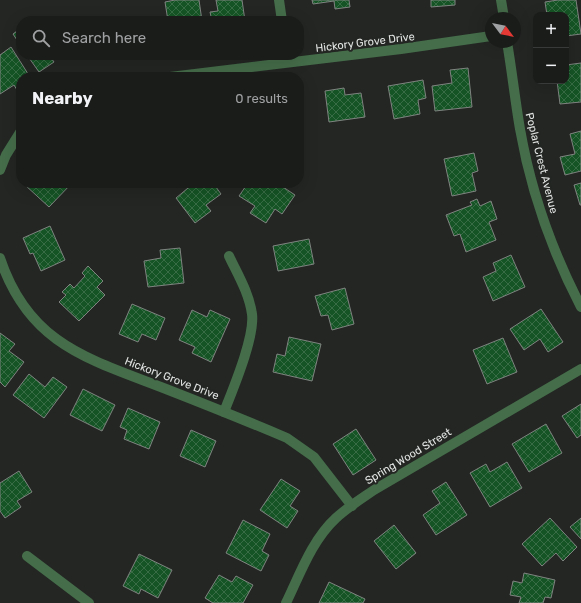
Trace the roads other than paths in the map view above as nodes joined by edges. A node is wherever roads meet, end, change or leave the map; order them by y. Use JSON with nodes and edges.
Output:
{"nodes":[{"id":1,"x":279,"y":0,"type":"edge"},
{"id":2,"x":501,"y":0,"type":"edge"},
{"id":3,"x":503,"y":12,"type":"edge"},
{"id":4,"x":281,"y":16,"type":"edge"},
{"id":5,"x":485,"y":37,"type":"edge"},
{"id":6,"x":508,"y":48,"type":"edge"},
{"id":7,"x":304,"y":57,"type":"edge"},
{"id":8,"x":279,"y":60,"type":"edge"},
{"id":9,"x":202,"y":72,"type":"edge"},
{"id":10,"x":16,"y":139,"type":"edge"},
{"id":11,"x":0,"y":170,"type":"edge"},
{"id":12,"x":229,"y":256,"type":"dead end"},
{"id":13,"x":0,"y":258,"type":"edge"},
{"id":14,"x":581,"y":307,"type":"edge"},
{"id":15,"x":581,"y":368,"type":"edge"},
{"id":16,"x":224,"y":412,"type":"junction"},
{"id":17,"x":352,"y":506,"type":"junction"},
{"id":18,"x":27,"y":556,"type":"dead end"},
{"id":19,"x":89,"y":603,"type":"edge"},
{"id":20,"x":286,"y":603,"type":"edge"}],
"edges":[{"from":1,"to":4,"type":"street"},
{"from":2,"to":3,"type":"street"},
{"from":5,"to":7,"type":"street","name":"Hickory Grove Drive"},
{"from":6,"to":14,"type":"street","name":"Poplar Crest Avenue"},
{"from":8,"to":9,"type":"street","name":"Hickory Grove Drive"},
{"from":10,"to":11,"type":"street"},
{"from":12,"to":16,"type":"street"},
{"from":13,"to":16,"type":"street","name":"Hickory Grove Drive"},
{"from":15,"to":17,"type":"street","name":"Spring Wood Street"},
{"from":16,"to":17,"type":"street","name":"Hickory Grove Drive"},
{"from":17,"to":20,"type":"street","name":"Spring Wood Street"},
{"from":18,"to":19,"type":"street"}]}
